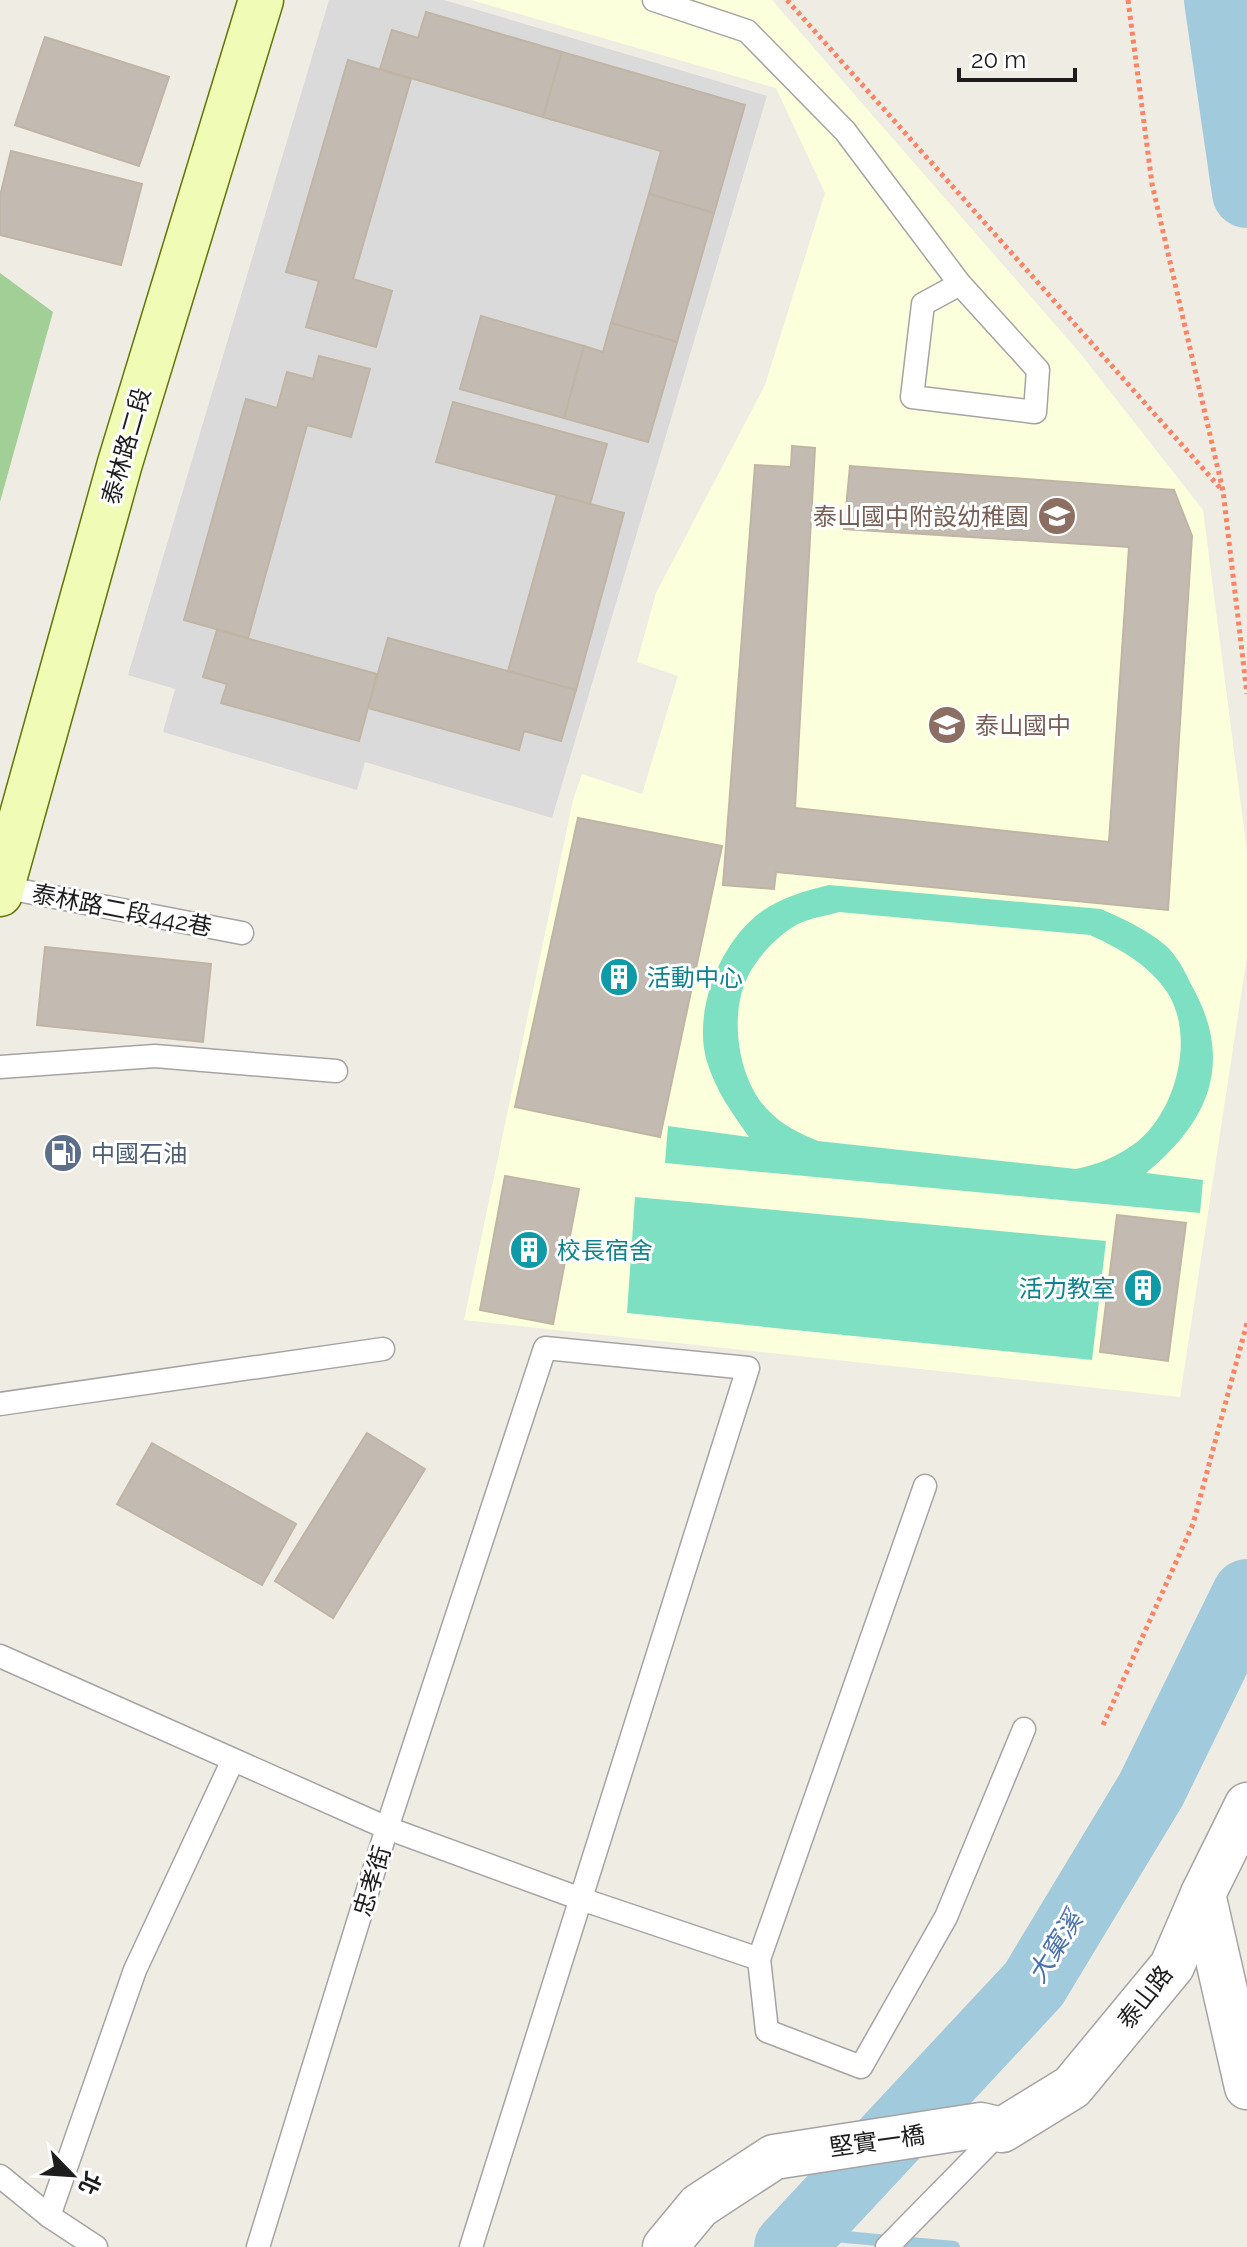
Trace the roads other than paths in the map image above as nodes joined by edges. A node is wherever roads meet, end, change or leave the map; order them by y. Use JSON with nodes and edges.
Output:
{"nodes":[{"id":1,"x":261,"y":0,"type":"edge"},
{"id":2,"x":654,"y":0,"type":"edge"},
{"id":3,"x":960,"y":284,"type":"junction"},
{"id":4,"x":1,"y":891,"type":"edge"},
{"id":5,"x":242,"y":933,"type":"dead end"},
{"id":6,"x":0,"y":1067,"type":"edge"},
{"id":7,"x":336,"y":1071,"type":"dead end"},
{"id":8,"x":383,"y":1349,"type":"dead end"},
{"id":9,"x":0,"y":1404,"type":"edge"},
{"id":10,"x":925,"y":1486,"type":"dead end"},
{"id":11,"x":0,"y":1656,"type":"edge"},
{"id":12,"x":1024,"y":1729,"type":"dead end"},
{"id":13,"x":233,"y":1760,"type":"junction"},
{"id":14,"x":1247,"y":1805,"type":"edge"},
{"id":15,"x":387,"y":1828,"type":"junction"},
{"id":16,"x":1203,"y":1894,"type":"junction"},
{"id":17,"x":581,"y":1899,"type":"junction"},
{"id":18,"x":759,"y":1959,"type":"junction"},
{"id":19,"x":1247,"y":2087,"type":"edge"},
{"id":20,"x":992,"y":2128,"type":"junction"},
{"id":21,"x":0,"y":2176,"type":"edge"},
{"id":22,"x":49,"y":2216,"type":"junction"},
{"id":23,"x":96,"y":2247,"type":"edge"},
{"id":24,"x":258,"y":2247,"type":"edge"},
{"id":25,"x":471,"y":2247,"type":"edge"},
{"id":26,"x":665,"y":2247,"type":"edge"},
{"id":27,"x":887,"y":2247,"type":"edge"}],
"edges":[{"from":1,"to":4,"type":"main road","name":"泰林路二段"},
{"from":2,"to":3,"type":"lane"},
{"from":3,"to":3,"type":"lane"},
{"from":4,"to":5,"type":"lane","name":"泰林路二段442巷"},
{"from":6,"to":7,"type":"lane"},
{"from":8,"to":9,"type":"lane"},
{"from":10,"to":18,"type":"lane"},
{"from":11,"to":13,"type":"lane","name":"忠孝街"},
{"from":12,"to":18,"type":"lane"},
{"from":13,"to":15,"type":"lane","name":"忠孝街"},
{"from":13,"to":22,"type":"lane"},
{"from":14,"to":16,"type":"street","name":"泰山路"},
{"from":15,"to":17,"type":"lane"},
{"from":15,"to":17,"type":"lane"},
{"from":15,"to":24,"type":"lane","name":"忠孝街"},
{"from":16,"to":19,"type":"street"},
{"from":16,"to":20,"type":"street","name":"泰山路"},
{"from":17,"to":18,"type":"lane"},
{"from":17,"to":25,"type":"lane"},
{"from":20,"to":26,"type":"street","name":"堅實一橋"},
{"from":20,"to":27,"type":"lane"},
{"from":21,"to":22,"type":"lane"},
{"from":22,"to":23,"type":"lane"}]}
